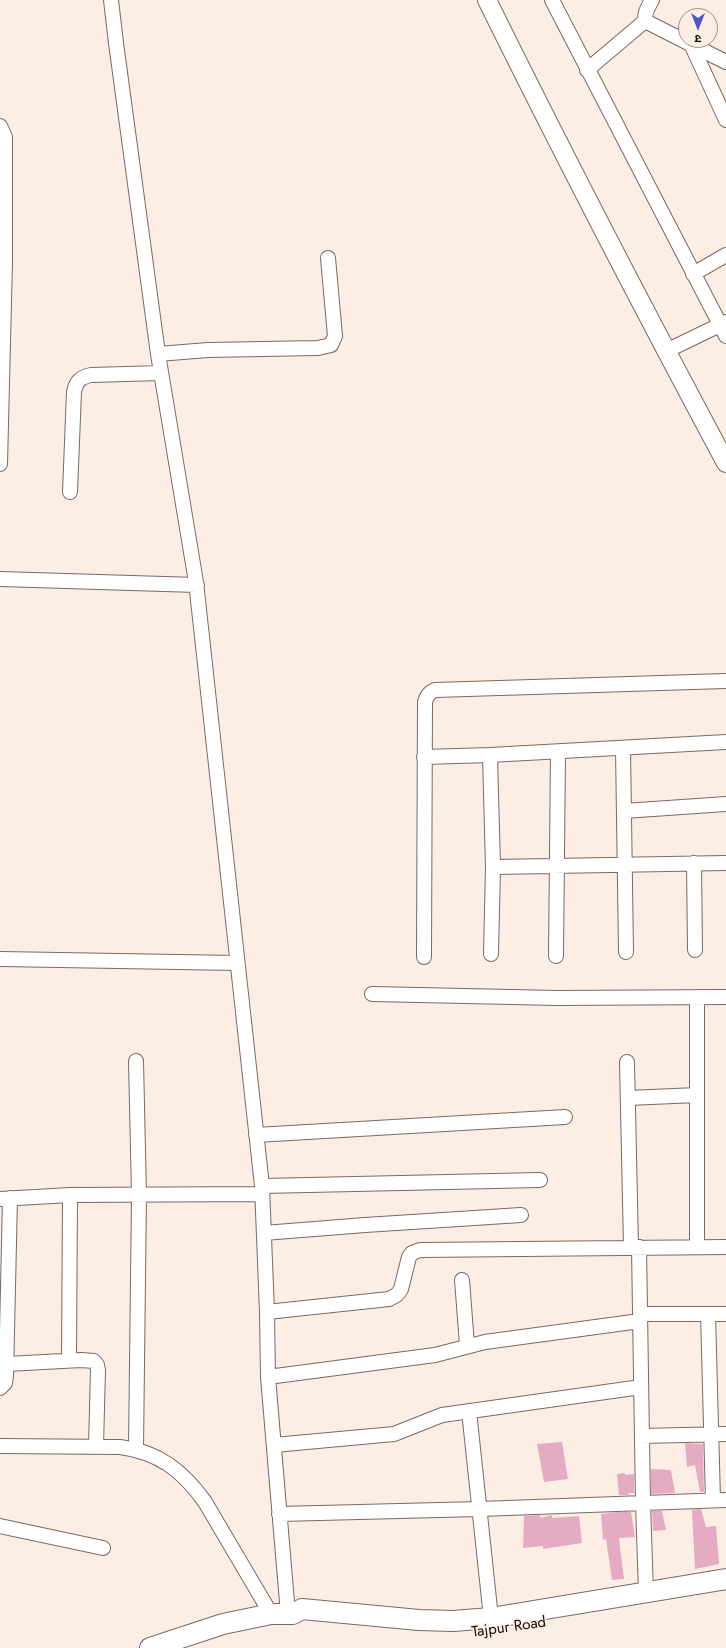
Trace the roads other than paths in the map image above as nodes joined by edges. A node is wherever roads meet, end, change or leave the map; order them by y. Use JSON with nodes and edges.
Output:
{"nodes":[{"id":1,"x":111,"y":0,"type":"edge"},
{"id":2,"x":487,"y":0,"type":"edge"},
{"id":3,"x":552,"y":0,"type":"edge"},
{"id":4,"x":652,"y":0,"type":"edge"},
{"id":5,"x":645,"y":21,"type":"junction"},
{"id":6,"x":678,"y":38,"type":"edge"},
{"id":7,"x":693,"y":48,"type":"edge"},
{"id":8,"x":699,"y":48,"type":"edge"},
{"id":9,"x":726,"y":62,"type":"edge"},
{"id":10,"x":587,"y":70,"type":"junction"},
{"id":11,"x":726,"y":120,"type":"edge"},
{"id":12,"x":0,"y":126,"type":"edge"},
{"id":13,"x":726,"y":255,"type":"edge"},
{"id":14,"x":328,"y":258,"type":"dead end"},
{"id":15,"x":693,"y":274,"type":"junction"},
{"id":16,"x":724,"y":328,"type":"edge"},
{"id":17,"x":666,"y":350,"type":"junction"},
{"id":18,"x":158,"y":354,"type":"junction"},
{"id":19,"x":161,"y":373,"type":"junction"},
{"id":20,"x":0,"y":464,"type":"edge"},
{"id":21,"x":726,"y":464,"type":"edge"},
{"id":22,"x":70,"y":492,"type":"dead end"},
{"id":23,"x":0,"y":580,"type":"edge"},
{"id":24,"x":197,"y":585,"type":"junction"},
{"id":25,"x":726,"y":681,"type":"edge"},
{"id":26,"x":726,"y":742,"type":"edge"},
{"id":27,"x":623,"y":748,"type":"junction"},
{"id":28,"x":558,"y":752,"type":"junction"},
{"id":29,"x":490,"y":755,"type":"junction"},
{"id":30,"x":424,"y":757,"type":"junction"},
{"id":31,"x":726,"y":804,"type":"edge"},
{"id":32,"x":624,"y":812,"type":"junction"},
{"id":33,"x":694,"y":863,"type":"junction"},
{"id":34,"x":726,"y":863,"type":"edge"},
{"id":35,"x":624,"y":864,"type":"junction"},
{"id":36,"x":556,"y":865,"type":"junction"},
{"id":37,"x":492,"y":867,"type":"junction"},
{"id":38,"x":695,"y":950,"type":"dead end"},
{"id":39,"x":626,"y":952,"type":"dead end"},
{"id":40,"x":491,"y":954,"type":"dead end"},
{"id":41,"x":556,"y":956,"type":"dead end"},
{"id":42,"x":424,"y":957,"type":"dead end"},
{"id":43,"x":0,"y":959,"type":"edge"},
{"id":44,"x":237,"y":963,"type":"junction"},
{"id":45,"x":372,"y":994,"type":"dead end"},
{"id":46,"x":726,"y":997,"type":"edge"},
{"id":47,"x":697,"y":998,"type":"junction"},
{"id":48,"x":136,"y":1061,"type":"dead end"},
{"id":49,"x":627,"y":1062,"type":"dead end"},
{"id":50,"x":697,"y":1095,"type":"junction"},
{"id":51,"x":628,"y":1098,"type":"junction"},
{"id":52,"x":565,"y":1117,"type":"dead end"},
{"id":53,"x":256,"y":1135,"type":"junction"},
{"id":54,"x":540,"y":1180,"type":"dead end"},
{"id":55,"x":262,"y":1190,"type":"junction"},
{"id":56,"x":70,"y":1196,"type":"junction"},
{"id":57,"x":140,"y":1196,"type":"junction"},
{"id":58,"x":5,"y":1199,"type":"edge"},
{"id":59,"x":521,"y":1215,"type":"dead end"},
{"id":60,"x":264,"y":1233,"type":"junction"},
{"id":61,"x":635,"y":1247,"type":"junction"},
{"id":62,"x":697,"y":1247,"type":"junction"},
{"id":63,"x":726,"y":1247,"type":"edge"},
{"id":64,"x":462,"y":1280,"type":"dead end"},
{"id":65,"x":267,"y":1312,"type":"junction"},
{"id":66,"x":708,"y":1314,"type":"junction"},
{"id":67,"x":726,"y":1314,"type":"edge"},
{"id":68,"x":640,"y":1318,"type":"junction"},
{"id":69,"x":467,"y":1345,"type":"junction"},
{"id":70,"x":69,"y":1360,"type":"junction"},
{"id":71,"x":7,"y":1364,"type":"junction"},
{"id":72,"x":268,"y":1377,"type":"junction"},
{"id":73,"x":641,"y":1387,"type":"junction"},
{"id":74,"x":0,"y":1388,"type":"edge"},
{"id":75,"x":469,"y":1411,"type":"junction"},
{"id":76,"x":711,"y":1434,"type":"junction"},
{"id":77,"x":726,"y":1434,"type":"edge"},
{"id":78,"x":642,"y":1436,"type":"junction"},
{"id":79,"x":274,"y":1445,"type":"junction"},
{"id":80,"x":0,"y":1446,"type":"edge"},
{"id":81,"x":96,"y":1446,"type":"junction"},
{"id":82,"x":136,"y":1449,"type":"junction"},
{"id":83,"x":720,"y":1500,"type":"edge"},
{"id":84,"x":643,"y":1502,"type":"junction"},
{"id":85,"x":480,"y":1509,"type":"junction"},
{"id":86,"x":279,"y":1514,"type":"junction"},
{"id":87,"x":0,"y":1526,"type":"edge"},
{"id":88,"x":103,"y":1548,"type":"dead end"},
{"id":89,"x":726,"y":1579,"type":"edge"},
{"id":90,"x":646,"y":1593,"type":"junction"},
{"id":91,"x":726,"y":1593,"type":"edge"},
{"id":92,"x":284,"y":1614,"type":"junction"},
{"id":93,"x":491,"y":1618,"type":"junction"},
{"id":94,"x":150,"y":1648,"type":"edge"}],
"edges":[{"from":1,"to":18,"type":"street"},
{"from":2,"to":17,"type":"street"},
{"from":3,"to":10,"type":"street"},
{"from":4,"to":5,"type":"street"},
{"from":5,"to":6,"type":"street"},
{"from":5,"to":10,"type":"street"},
{"from":7,"to":11,"type":"street"},
{"from":8,"to":9,"type":"street"},
{"from":10,"to":15,"type":"street"},
{"from":12,"to":20,"type":"street"},
{"from":13,"to":15,"type":"street"},
{"from":14,"to":18,"type":"street"},
{"from":15,"to":16,"type":"street"},
{"from":16,"to":17,"type":"street"},
{"from":17,"to":21,"type":"street"},
{"from":18,"to":19,"type":"street"},
{"from":19,"to":22,"type":"street"},
{"from":19,"to":24,"type":"street"},
{"from":23,"to":24,"type":"street"},
{"from":24,"to":44,"type":"street"},
{"from":25,"to":30,"type":"street"},
{"from":26,"to":27,"type":"street"},
{"from":27,"to":28,"type":"street"},
{"from":27,"to":32,"type":"street"},
{"from":28,"to":29,"type":"street"},
{"from":28,"to":36,"type":"street"},
{"from":29,"to":30,"type":"street"},
{"from":29,"to":37,"type":"street"},
{"from":30,"to":42,"type":"street"},
{"from":31,"to":32,"type":"street"},
{"from":32,"to":35,"type":"street"},
{"from":33,"to":34,"type":"street"},
{"from":33,"to":35,"type":"street"},
{"from":33,"to":38,"type":"street"},
{"from":35,"to":36,"type":"street"},
{"from":35,"to":39,"type":"street"},
{"from":36,"to":37,"type":"street"},
{"from":36,"to":41,"type":"street"},
{"from":37,"to":40,"type":"street"},
{"from":43,"to":44,"type":"street"},
{"from":44,"to":53,"type":"street"},
{"from":45,"to":47,"type":"street"},
{"from":46,"to":47,"type":"street"},
{"from":47,"to":50,"type":"street"},
{"from":48,"to":57,"type":"street"},
{"from":49,"to":51,"type":"street"},
{"from":50,"to":51,"type":"street"},
{"from":50,"to":62,"type":"street"},
{"from":51,"to":61,"type":"street"},
{"from":52,"to":53,"type":"street"},
{"from":53,"to":55,"type":"street"},
{"from":54,"to":55,"type":"street"},
{"from":55,"to":57,"type":"street"},
{"from":55,"to":60,"type":"street"},
{"from":56,"to":57,"type":"street"},
{"from":56,"to":58,"type":"street"},
{"from":56,"to":70,"type":"street"},
{"from":57,"to":82,"type":"street"},
{"from":58,"to":71,"type":"street"},
{"from":59,"to":60,"type":"street"},
{"from":60,"to":65,"type":"street"},
{"from":61,"to":62,"type":"street"},
{"from":61,"to":65,"type":"street"},
{"from":61,"to":68,"type":"street"},
{"from":62,"to":63,"type":"street"},
{"from":64,"to":69,"type":"street"},
{"from":65,"to":72,"type":"street"},
{"from":66,"to":67,"type":"street"},
{"from":66,"to":68,"type":"street"},
{"from":66,"to":76,"type":"street"},
{"from":68,"to":69,"type":"street"},
{"from":68,"to":73,"type":"street"},
{"from":69,"to":72,"type":"street"},
{"from":70,"to":71,"type":"street"},
{"from":70,"to":81,"type":"street"},
{"from":71,"to":74,"type":"street"},
{"from":72,"to":79,"type":"street"},
{"from":73,"to":75,"type":"street"},
{"from":73,"to":78,"type":"street"},
{"from":75,"to":79,"type":"street"},
{"from":75,"to":85,"type":"street"},
{"from":76,"to":77,"type":"street"},
{"from":76,"to":78,"type":"street"},
{"from":76,"to":83,"type":"street"},
{"from":78,"to":84,"type":"street"},
{"from":79,"to":86,"type":"street"},
{"from":80,"to":81,"type":"street"},
{"from":81,"to":82,"type":"street"},
{"from":82,"to":92,"type":"street"},
{"from":83,"to":84,"type":"street"},
{"from":84,"to":85,"type":"street"},
{"from":84,"to":90,"type":"street"},
{"from":85,"to":86,"type":"street"},
{"from":85,"to":93,"type":"street"},
{"from":86,"to":92,"type":"street"},
{"from":87,"to":88,"type":"street"},
{"from":89,"to":90,"type":"main road","name":"Tajpur Road"},
{"from":90,"to":93,"type":"main road","name":"Tajpur Road"},
{"from":91,"to":92,"type":"main road","name":"Tajpur Road"},
{"from":92,"to":93,"type":"main road","name":"Tajpur Road"},
{"from":92,"to":94,"type":"main road","name":"Tajpur Road"}]}
